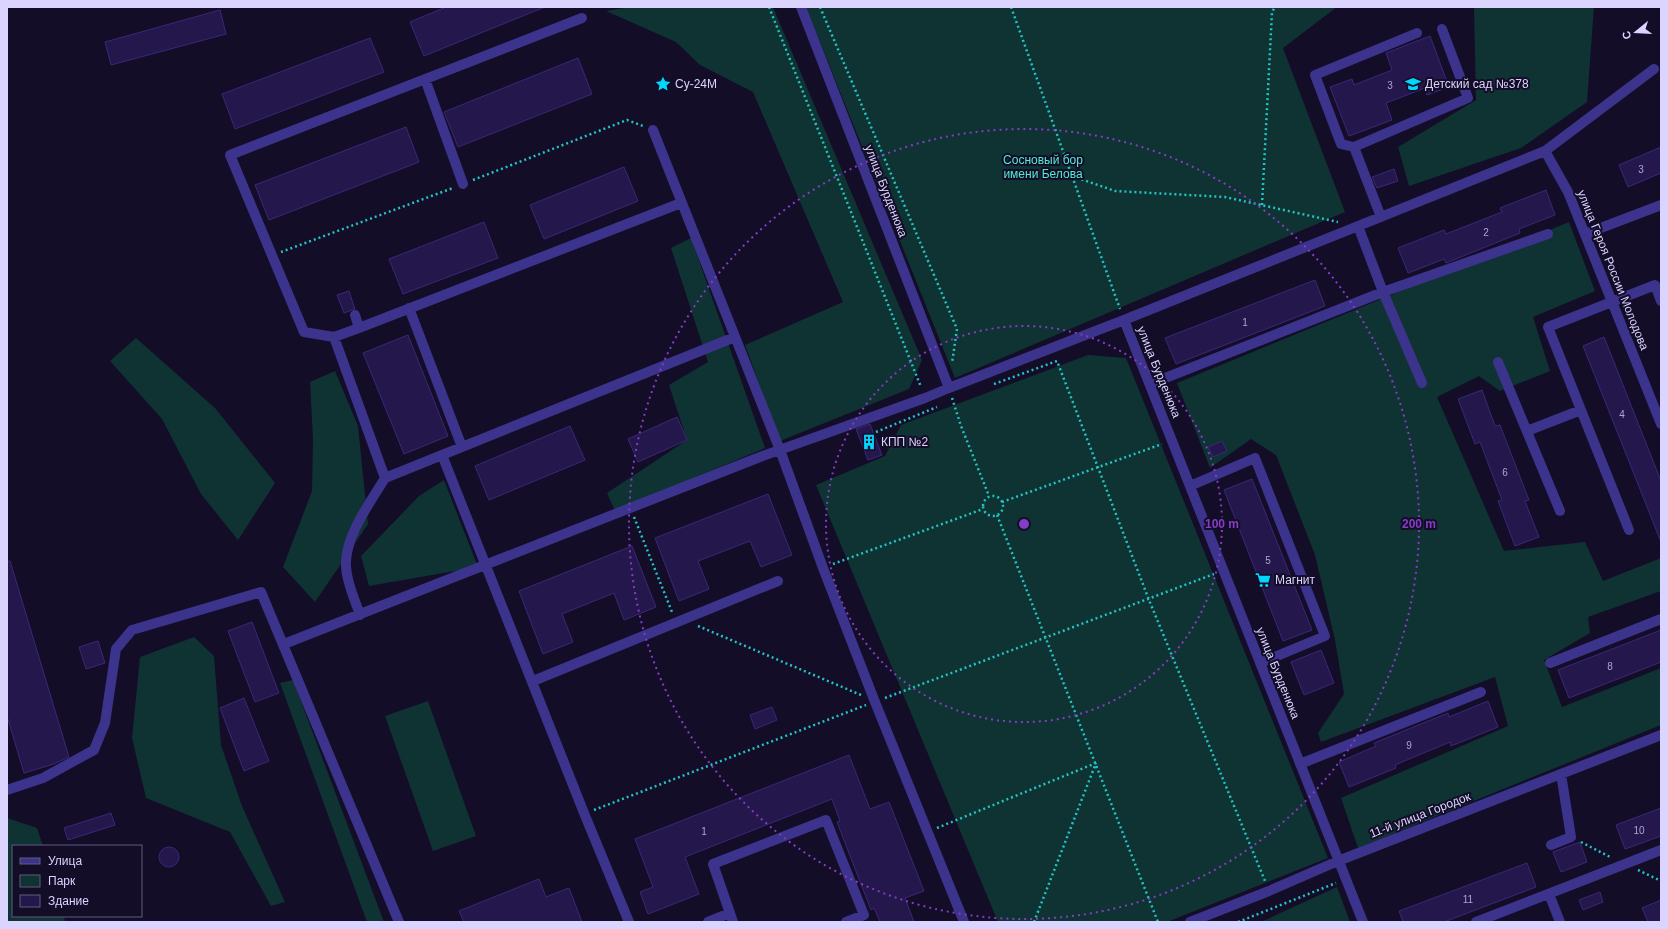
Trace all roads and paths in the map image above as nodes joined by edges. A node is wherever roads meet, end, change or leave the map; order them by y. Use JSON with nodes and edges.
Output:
{"nodes":[{"id":1,"x":769,"y":7,"type":"edge"},
{"id":2,"x":800,"y":7,"type":"edge"},
{"id":3,"x":820,"y":7,"type":"edge"},
{"id":4,"x":1011,"y":7,"type":"edge"},
{"id":5,"x":1275,"y":7,"type":"edge"},
{"id":6,"x":582,"y":18,"type":"dead end"},
{"id":7,"x":1442,"y":29,"type":"dead end"},
{"id":8,"x":1417,"y":33,"type":"dead end"},
{"id":9,"x":1654,"y":69,"type":"dead end"},
{"id":10,"x":425,"y":80,"type":"junction"},
{"id":11,"x":653,"y":130,"type":"dead end"},
{"id":12,"x":1354,"y":147,"type":"junction"},
{"id":13,"x":1545,"y":150,"type":"junction"},
{"id":14,"x":1072,"y":176,"type":"junction"},
{"id":15,"x":463,"y":184,"type":"dead end"},
{"id":16,"x":682,"y":203,"type":"junction"},
{"id":17,"x":1262,"y":205,"type":"junction"},
{"id":18,"x":1661,"y":205,"type":"edge"},
{"id":19,"x":1381,"y":217,"type":"junction"},
{"id":20,"x":1358,"y":226,"type":"junction"},
{"id":21,"x":1548,"y":234,"type":"dead end"},
{"id":22,"x":1585,"y":234,"type":"junction"},
{"id":23,"x":1661,"y":277,"type":"edge"},
{"id":24,"x":1654,"y":285,"type":"junction"},
{"id":25,"x":1383,"y":292,"type":"junction"},
{"id":26,"x":1661,"y":301,"type":"edge"},
{"id":27,"x":1612,"y":302,"type":"junction"},
{"id":28,"x":409,"y":308,"type":"junction"},
{"id":29,"x":355,"y":316,"type":"dead end"},
{"id":30,"x":1124,"y":320,"type":"junction"},
{"id":31,"x":359,"y":328,"type":"junction"},
{"id":32,"x":334,"y":337,"type":"junction"},
{"id":33,"x":735,"y":337,"type":"junction"},
{"id":34,"x":1498,"y":362,"type":"dead end"},
{"id":35,"x":952,"y":366,"type":"dead end"},
{"id":36,"x":1422,"y":383,"type":"dead end"},
{"id":37,"x":1150,"y":384,"type":"junction"},
{"id":38,"x":990,"y":386,"type":"dead end"},
{"id":39,"x":949,"y":388,"type":"junction"},
{"id":40,"x":960,"y":397,"type":"dead end"},
{"id":41,"x":925,"y":398,"type":"junction"},
{"id":42,"x":953,"y":400,"type":"junction"},
{"id":43,"x":947,"y":402,"type":"dead end"},
{"id":44,"x":941,"y":405,"type":"dead end"},
{"id":45,"x":930,"y":410,"type":"junction"},
{"id":46,"x":1581,"y":410,"type":"junction"},
{"id":47,"x":1661,"y":424,"type":"edge"},
{"id":48,"x":1527,"y":431,"type":"junction"},
{"id":49,"x":876,"y":432,"type":"dead end"},
{"id":50,"x":1172,"y":440,"type":"junction"},
{"id":51,"x":462,"y":447,"type":"junction"},
{"id":52,"x":780,"y":450,"type":"junction"},
{"id":53,"x":442,"y":455,"type":"junction"},
{"id":54,"x":1098,"y":467,"type":"junction"},
{"id":55,"x":385,"y":478,"type":"junction"},
{"id":56,"x":1190,"y":486,"type":"junction"},
{"id":57,"x":989,"y":496,"type":"junction"},
{"id":58,"x":1002,"y":502,"type":"junction"},
{"id":59,"x":630,"y":508,"type":"junction"},
{"id":60,"x":983,"y":509,"type":"junction"},
{"id":61,"x":1560,"y":511,"type":"dead end"},
{"id":62,"x":997,"y":515,"type":"junction"},
{"id":63,"x":1629,"y":530,"type":"dead end"},
{"id":64,"x":486,"y":565,"type":"junction"},
{"id":65,"x":823,"y":568,"type":"junction"},
{"id":66,"x":1224,"y":570,"type":"junction"},
{"id":67,"x":778,"y":581,"type":"dead end"},
{"id":68,"x":1148,"y":600,"type":"junction"},
{"id":69,"x":360,"y":615,"type":"junction"},
{"id":70,"x":1661,"y":619,"type":"edge"},
{"id":71,"x":680,"y":621,"type":"junction"},
{"id":72,"x":1046,"y":638,"type":"junction"},
{"id":73,"x":284,"y":644,"type":"junction"},
{"id":74,"x":1260,"y":663,"type":"junction"},
{"id":75,"x":1550,"y":663,"type":"dead end"},
{"id":76,"x":533,"y":681,"type":"junction"},
{"id":77,"x":1481,"y":692,"type":"dead end"},
{"id":78,"x":875,"y":702,"type":"junction"},
{"id":79,"x":1661,"y":735,"type":"edge"},
{"id":80,"x":1096,"y":763,"type":"junction"},
{"id":81,"x":1300,"y":764,"type":"junction"},
{"id":82,"x":1561,"y":774,"type":"junction"},
{"id":83,"x":7,"y":790,"type":"edge"},
{"id":84,"x":584,"y":813,"type":"junction"},
{"id":85,"x":927,"y":832,"type":"junction"},
{"id":86,"x":1551,"y":845,"type":"dead end"},
{"id":87,"x":1661,"y":850,"type":"edge"},
{"id":88,"x":1338,"y":861,"type":"junction"},
{"id":89,"x":1346,"y":879,"type":"junction"},
{"id":90,"x":1269,"y":891,"type":"junction"},
{"id":91,"x":1549,"y":894,"type":"junction"},
{"id":92,"x":732,"y":918,"type":"edge"},
{"id":93,"x":399,"y":922,"type":"edge"},
{"id":94,"x":629,"y":922,"type":"edge"},
{"id":95,"x":708,"y":922,"type":"edge"},
{"id":96,"x":846,"y":922,"type":"edge"},
{"id":97,"x":964,"y":922,"type":"edge"},
{"id":98,"x":1034,"y":922,"type":"edge"},
{"id":99,"x":1158,"y":922,"type":"edge"},
{"id":100,"x":1190,"y":922,"type":"edge"},
{"id":101,"x":1238,"y":922,"type":"edge"},
{"id":102,"x":1363,"y":922,"type":"edge"},
{"id":103,"x":1476,"y":922,"type":"edge"},
{"id":104,"x":1560,"y":922,"type":"edge"}],
"edges":[{"from":1,"to":41,"type":"path"},
{"from":2,"to":39,"type":"street","name":"улица Бурденюка"},
{"from":3,"to":35,"type":"path"},
{"from":4,"to":14,"type":"path"},
{"from":5,"to":17,"type":"path"},
{"from":6,"to":10,"type":"street"},
{"from":7,"to":12,"type":"street"},
{"from":8,"to":12,"type":"street"},
{"from":9,"to":13,"type":"street"},
{"from":10,"to":15,"type":"street"},
{"from":10,"to":32,"type":"street"},
{"from":11,"to":16,"type":"street"},
{"from":12,"to":19,"type":"street"},
{"from":13,"to":19,"type":"street"},
{"from":13,"to":22,"type":"street","name":"улица Героя России Молодова"},
{"from":14,"to":17,"type":"path"},
{"from":14,"to":30,"type":"path"},
{"from":16,"to":28,"type":"street"},
{"from":16,"to":33,"type":"street"},
{"from":17,"to":20,"type":"path"},
{"from":18,"to":22,"type":"street"},
{"from":19,"to":20,"type":"street"},
{"from":20,"to":25,"type":"street"},
{"from":20,"to":30,"type":"street"},
{"from":21,"to":25,"type":"street"},
{"from":22,"to":27,"type":"street","name":"улица Героя России Молодова"},
{"from":23,"to":24,"type":"street"},
{"from":24,"to":26,"type":"street"},
{"from":24,"to":27,"type":"street"},
{"from":25,"to":36,"type":"street"},
{"from":25,"to":37,"type":"street"},
{"from":27,"to":46,"type":"street"},
{"from":27,"to":47,"type":"street","name":"улица Героя России Молодова"},
{"from":28,"to":31,"type":"street"},
{"from":28,"to":51,"type":"street"},
{"from":29,"to":31,"type":"street"},
{"from":30,"to":37,"type":"street","name":"улица Бурденюка"},
{"from":30,"to":39,"type":"street","name":"улица Бурденюка"},
{"from":31,"to":32,"type":"street"},
{"from":32,"to":55,"type":"street"},
{"from":33,"to":51,"type":"street"},
{"from":33,"to":52,"type":"street"},
{"from":34,"to":48,"type":"street"},
{"from":37,"to":50,"type":"street","name":"улица Бурденюка"},
{"from":38,"to":54,"type":"path"},
{"from":39,"to":41,"type":"street"},
{"from":39,"to":42,"type":"path"},
{"from":40,"to":42,"type":"path"},
{"from":41,"to":45,"type":"path"},
{"from":41,"to":52,"type":"street"},
{"from":42,"to":43,"type":"path"},
{"from":42,"to":57,"type":"path"},
{"from":44,"to":45,"type":"path"},
{"from":45,"to":49,"type":"path"},
{"from":46,"to":48,"type":"street"},
{"from":46,"to":63,"type":"street"},
{"from":48,"to":61,"type":"street"},
{"from":50,"to":54,"type":"path"},
{"from":50,"to":56,"type":"street","name":"улица Бурденюка"},
{"from":51,"to":53,"type":"street"},
{"from":52,"to":59,"type":"street"},
{"from":52,"to":65,"type":"street"},
{"from":53,"to":55,"type":"street"},
{"from":53,"to":64,"type":"street"},
{"from":54,"to":58,"type":"path"},
{"from":54,"to":68,"type":"path"},
{"from":55,"to":69,"type":"street"},
{"from":56,"to":66,"type":"street","name":"улица Бурденюка"},
{"from":56,"to":74,"type":"street"},
{"from":57,"to":58,"type":"path"},
{"from":57,"to":60,"type":"path"},
{"from":58,"to":62,"type":"path"},
{"from":59,"to":64,"type":"street"},
{"from":59,"to":71,"type":"path"},
{"from":60,"to":62,"type":"path"},
{"from":60,"to":65,"type":"path"},
{"from":62,"to":72,"type":"path"},
{"from":64,"to":69,"type":"street"},
{"from":64,"to":76,"type":"street"},
{"from":65,"to":78,"type":"street"},
{"from":66,"to":68,"type":"path"},
{"from":66,"to":74,"type":"street","name":"улица Бурденюка"},
{"from":67,"to":71,"type":"street"},
{"from":68,"to":72,"type":"path"},
{"from":68,"to":90,"type":"path"},
{"from":69,"to":73,"type":"street"},
{"from":70,"to":75,"type":"street"},
{"from":71,"to":76,"type":"street"},
{"from":71,"to":78,"type":"path"},
{"from":72,"to":78,"type":"path"},
{"from":72,"to":80,"type":"path"},
{"from":73,"to":83,"type":"street"},
{"from":73,"to":93,"type":"street"},
{"from":74,"to":81,"type":"street","name":"улица Бурденюка"},
{"from":76,"to":84,"type":"street"},
{"from":77,"to":81,"type":"street"},
{"from":78,"to":84,"type":"path"},
{"from":78,"to":85,"type":"street"},
{"from":79,"to":82,"type":"street","name":"11-й улица Городок"},
{"from":80,"to":85,"type":"path"},
{"from":80,"to":98,"type":"path"},
{"from":80,"to":99,"type":"path"},
{"from":81,"to":88,"type":"street","name":"улица Бурденюка"},
{"from":82,"to":86,"type":"street"},
{"from":82,"to":88,"type":"street","name":"11-й улица Городок"},
{"from":84,"to":94,"type":"street"},
{"from":85,"to":97,"type":"street"},
{"from":87,"to":91,"type":"street"},
{"from":88,"to":89,"type":"street","name":"улица Бурденюка"},
{"from":88,"to":90,"type":"street","name":"11-й улица Городок"},
{"from":89,"to":101,"type":"path"},
{"from":89,"to":102,"type":"street","name":"улица Бурденюка"},
{"from":90,"to":100,"type":"street","name":"11-й улица Городок"},
{"from":91,"to":103,"type":"street"},
{"from":91,"to":104,"type":"street"},
{"from":92,"to":95,"type":"street"},
{"from":92,"to":96,"type":"street"}]}
